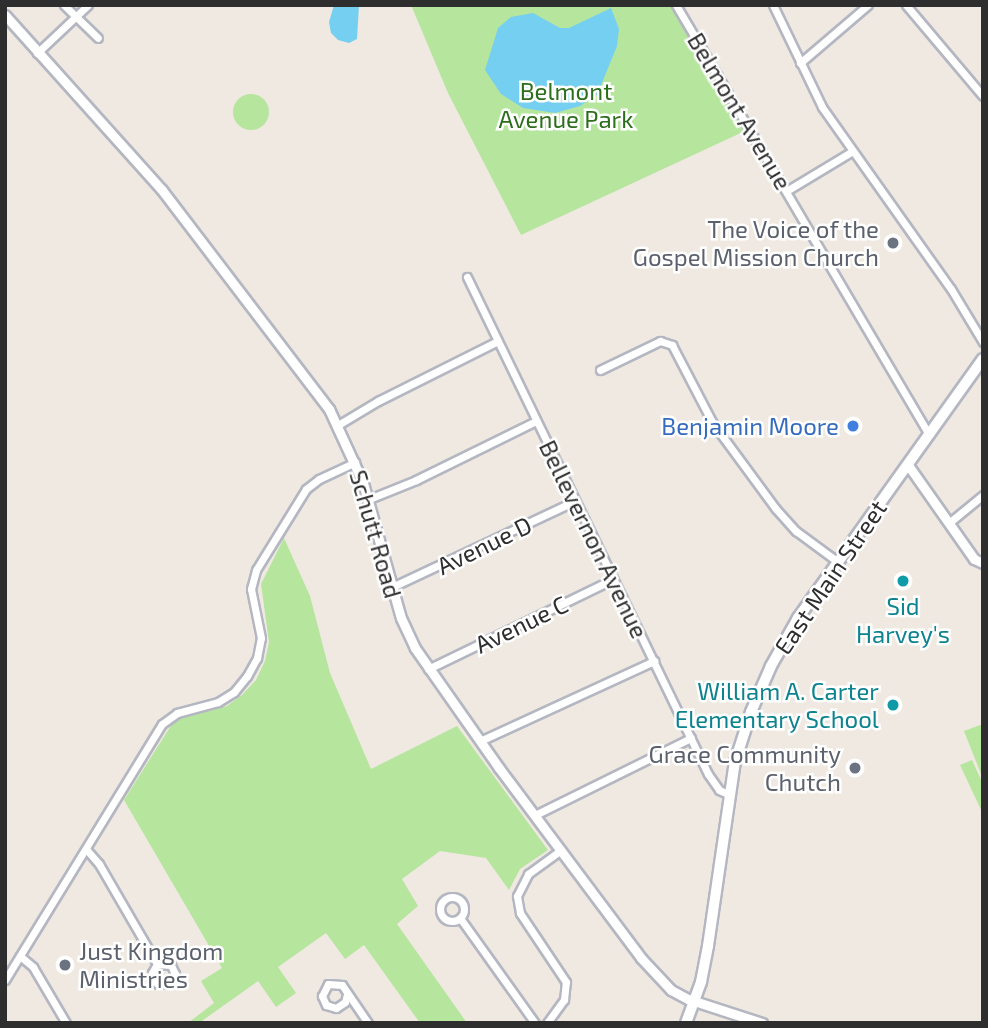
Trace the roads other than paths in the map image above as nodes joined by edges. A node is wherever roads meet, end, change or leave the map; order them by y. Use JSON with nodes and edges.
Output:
{"nodes":[{"id":1,"x":64,"y":5,"type":"edge"},
{"id":2,"x":88,"y":5,"type":"edge"},
{"id":3,"x":676,"y":5,"type":"edge"},
{"id":4,"x":773,"y":5,"type":"edge"},
{"id":5,"x":868,"y":5,"type":"edge"},
{"id":6,"x":906,"y":5,"type":"edge"},
{"id":7,"x":5,"y":15,"type":"edge"},
{"id":8,"x":77,"y":19,"type":"junction"},
{"id":9,"x":98,"y":38,"type":"dead end"},
{"id":10,"x":37,"y":53,"type":"junction"},
{"id":11,"x":800,"y":63,"type":"junction"},
{"id":12,"x":983,"y":96,"type":"edge"},
{"id":13,"x":851,"y":152,"type":"junction"},
{"id":14,"x":788,"y":190,"type":"junction"},
{"id":15,"x":467,"y":277,"type":"dead end"},
{"id":16,"x":498,"y":341,"type":"junction"},
{"id":17,"x":983,"y":342,"type":"edge"},
{"id":18,"x":983,"y":359,"type":"edge"},
{"id":19,"x":600,"y":370,"type":"dead end"},
{"id":20,"x":536,"y":421,"type":"junction"},
{"id":21,"x":338,"y":425,"type":"junction"},
{"id":22,"x":929,"y":435,"type":"junction"},
{"id":23,"x":355,"y":462,"type":"junction"},
{"id":24,"x":908,"y":465,"type":"junction"},
{"id":25,"x":983,"y":495,"type":"edge"},
{"id":26,"x":369,"y":499,"type":"junction"},
{"id":27,"x":575,"y":501,"type":"junction"},
{"id":28,"x":950,"y":522,"type":"junction"},
{"id":29,"x":838,"y":562,"type":"junction"},
{"id":30,"x":983,"y":563,"type":"edge"},
{"id":31,"x":613,"y":579,"type":"junction"},
{"id":32,"x":392,"y":587,"type":"junction"},
{"id":33,"x":654,"y":661,"type":"junction"},
{"id":34,"x":428,"y":669,"type":"junction"},
{"id":35,"x":691,"y":738,"type":"junction"},
{"id":36,"x":480,"y":741,"type":"junction"},
{"id":37,"x":728,"y":794,"type":"junction"},
{"id":38,"x":535,"y":815,"type":"junction"},
{"id":39,"x":86,"y":849,"type":"junction"},
{"id":40,"x":561,"y":850,"type":"junction"},
{"id":41,"x":460,"y":918,"type":"dead end"},
{"id":42,"x":20,"y":956,"type":"junction"},
{"id":43,"x":157,"y":964,"type":"dead end"},
{"id":44,"x":5,"y":980,"type":"edge"},
{"id":45,"x":347,"y":994,"type":"dead end"},
{"id":46,"x":694,"y":1002,"type":"junction"},
{"id":47,"x":66,"y":1023,"type":"edge"},
{"id":48,"x":368,"y":1023,"type":"edge"},
{"id":49,"x":535,"y":1023,"type":"edge"},
{"id":50,"x":547,"y":1023,"type":"edge"},
{"id":51,"x":686,"y":1023,"type":"edge"},
{"id":52,"x":762,"y":1023,"type":"edge"}],
"edges":[{"from":1,"to":8,"type":"street"},
{"from":2,"to":8,"type":"street"},
{"from":3,"to":14,"type":"street","name":"Belmont Avenue"},
{"from":4,"to":11,"type":"street"},
{"from":5,"to":11,"type":"street"},
{"from":6,"to":12,"type":"street"},
{"from":7,"to":10,"type":"street","name":"Schutt Road"},
{"from":8,"to":9,"type":"street"},
{"from":8,"to":10,"type":"street"},
{"from":10,"to":21,"type":"street","name":"Schutt Road"},
{"from":11,"to":13,"type":"street"},
{"from":13,"to":14,"type":"street"},
{"from":13,"to":17,"type":"street"},
{"from":14,"to":22,"type":"street","name":"Belmont Avenue"},
{"from":15,"to":16,"type":"street","name":"Bellevernon Avenue"},
{"from":16,"to":20,"type":"street","name":"Bellevernon Avenue"},
{"from":16,"to":21,"type":"street"},
{"from":18,"to":22,"type":"main road","name":"East Main Street"},
{"from":19,"to":29,"type":"street"},
{"from":20,"to":26,"type":"street"},
{"from":20,"to":27,"type":"street","name":"Bellevernon Avenue"},
{"from":21,"to":23,"type":"street","name":"Schutt Road"},
{"from":22,"to":24,"type":"main road","name":"East Main Street"},
{"from":23,"to":26,"type":"street","name":"Schutt Road"},
{"from":23,"to":39,"type":"street"},
{"from":24,"to":28,"type":"street"},
{"from":24,"to":29,"type":"main road","name":"East Main Street"},
{"from":25,"to":28,"type":"street"},
{"from":26,"to":32,"type":"street","name":"Schutt Road"},
{"from":27,"to":31,"type":"street","name":"Bellevernon Avenue"},
{"from":27,"to":32,"type":"street","name":"Avenue D"},
{"from":28,"to":30,"type":"street"},
{"from":29,"to":37,"type":"main road","name":"East Main Street"},
{"from":31,"to":33,"type":"street","name":"Bellevernon Avenue"},
{"from":31,"to":34,"type":"street","name":"Avenue C"},
{"from":32,"to":34,"type":"street","name":"Schutt Road"},
{"from":33,"to":35,"type":"street","name":"Bellevernon Avenue"},
{"from":33,"to":36,"type":"street"},
{"from":34,"to":36,"type":"street","name":"Schutt Road"},
{"from":35,"to":37,"type":"street","name":"Bellevernon Avenue"},
{"from":35,"to":38,"type":"street"},
{"from":36,"to":38,"type":"street","name":"Schutt Road"},
{"from":37,"to":46,"type":"main road","name":"East Main Street"},
{"from":38,"to":40,"type":"street","name":"Schutt Road"},
{"from":39,"to":42,"type":"street"},
{"from":39,"to":43,"type":"street"},
{"from":40,"to":46,"type":"street","name":"Schutt Road"},
{"from":40,"to":50,"type":"street"},
{"from":41,"to":49,"type":"street"},
{"from":42,"to":44,"type":"street"},
{"from":42,"to":47,"type":"street"},
{"from":45,"to":48,"type":"street"},
{"from":46,"to":51,"type":"main road","name":"East Main Street"},
{"from":46,"to":52,"type":"street","name":"Schutt Road"}]}
